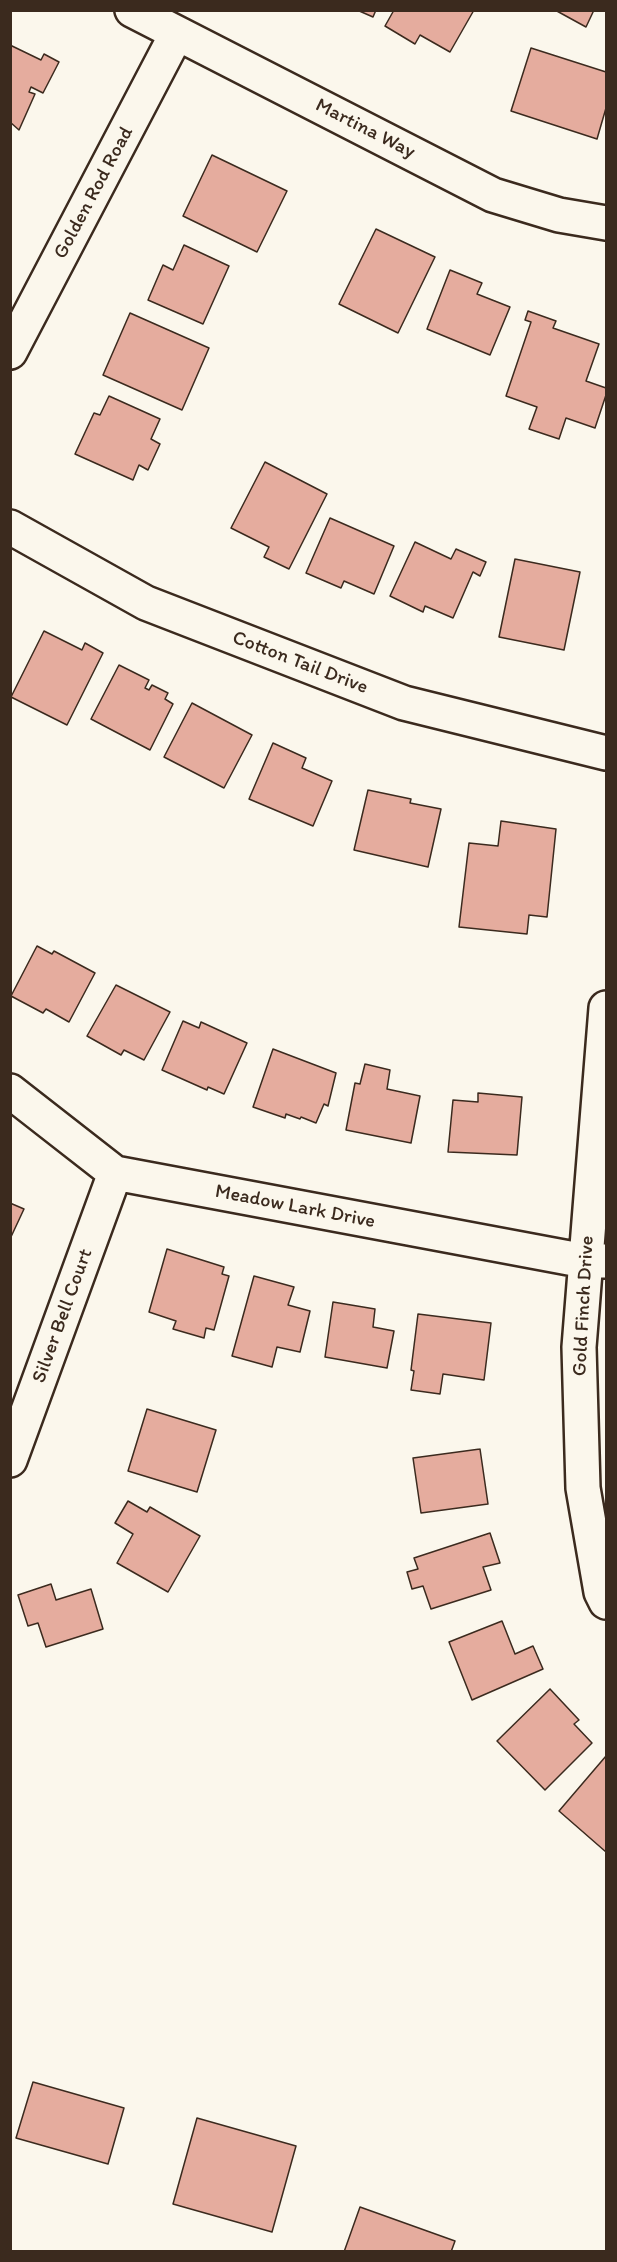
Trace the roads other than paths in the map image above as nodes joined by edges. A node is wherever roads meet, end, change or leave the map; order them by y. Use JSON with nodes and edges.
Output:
{"nodes":[{"id":1,"x":132,"y":10,"type":"edge"},
{"id":2,"x":177,"y":33,"type":"junction"},
{"id":3,"x":606,"y":224,"type":"edge"},
{"id":4,"x":10,"y":352,"type":"edge"},
{"id":5,"x":10,"y":527,"type":"edge"},
{"id":6,"x":606,"y":753,"type":"edge"},
{"id":7,"x":606,"y":1008,"type":"edge"},
{"id":8,"x":10,"y":1091,"type":"edge"},
{"id":9,"x":115,"y":1173,"type":"junction"},
{"id":10,"x":596,"y":1262,"type":"edge"},
{"id":11,"x":10,"y":1460,"type":"edge"},
{"id":12,"x":606,"y":1602,"type":"edge"}],
"edges":[{"from":1,"to":2,"type":"street","name":"Martina Way"},
{"from":2,"to":3,"type":"street","name":"Martina Way"},
{"from":2,"to":4,"type":"street","name":"Golden Rod Road"},
{"from":5,"to":6,"type":"street","name":"Cotton Tail Drive"},
{"from":7,"to":10,"type":"street","name":"Gold Finch Drive"},
{"from":8,"to":9,"type":"street","name":"Meadow Lark Drive"},
{"from":9,"to":10,"type":"street","name":"Meadow Lark Drive"},
{"from":9,"to":11,"type":"street","name":"Silver Bell Court"},
{"from":10,"to":12,"type":"street","name":"Gold Finch Drive"}]}
